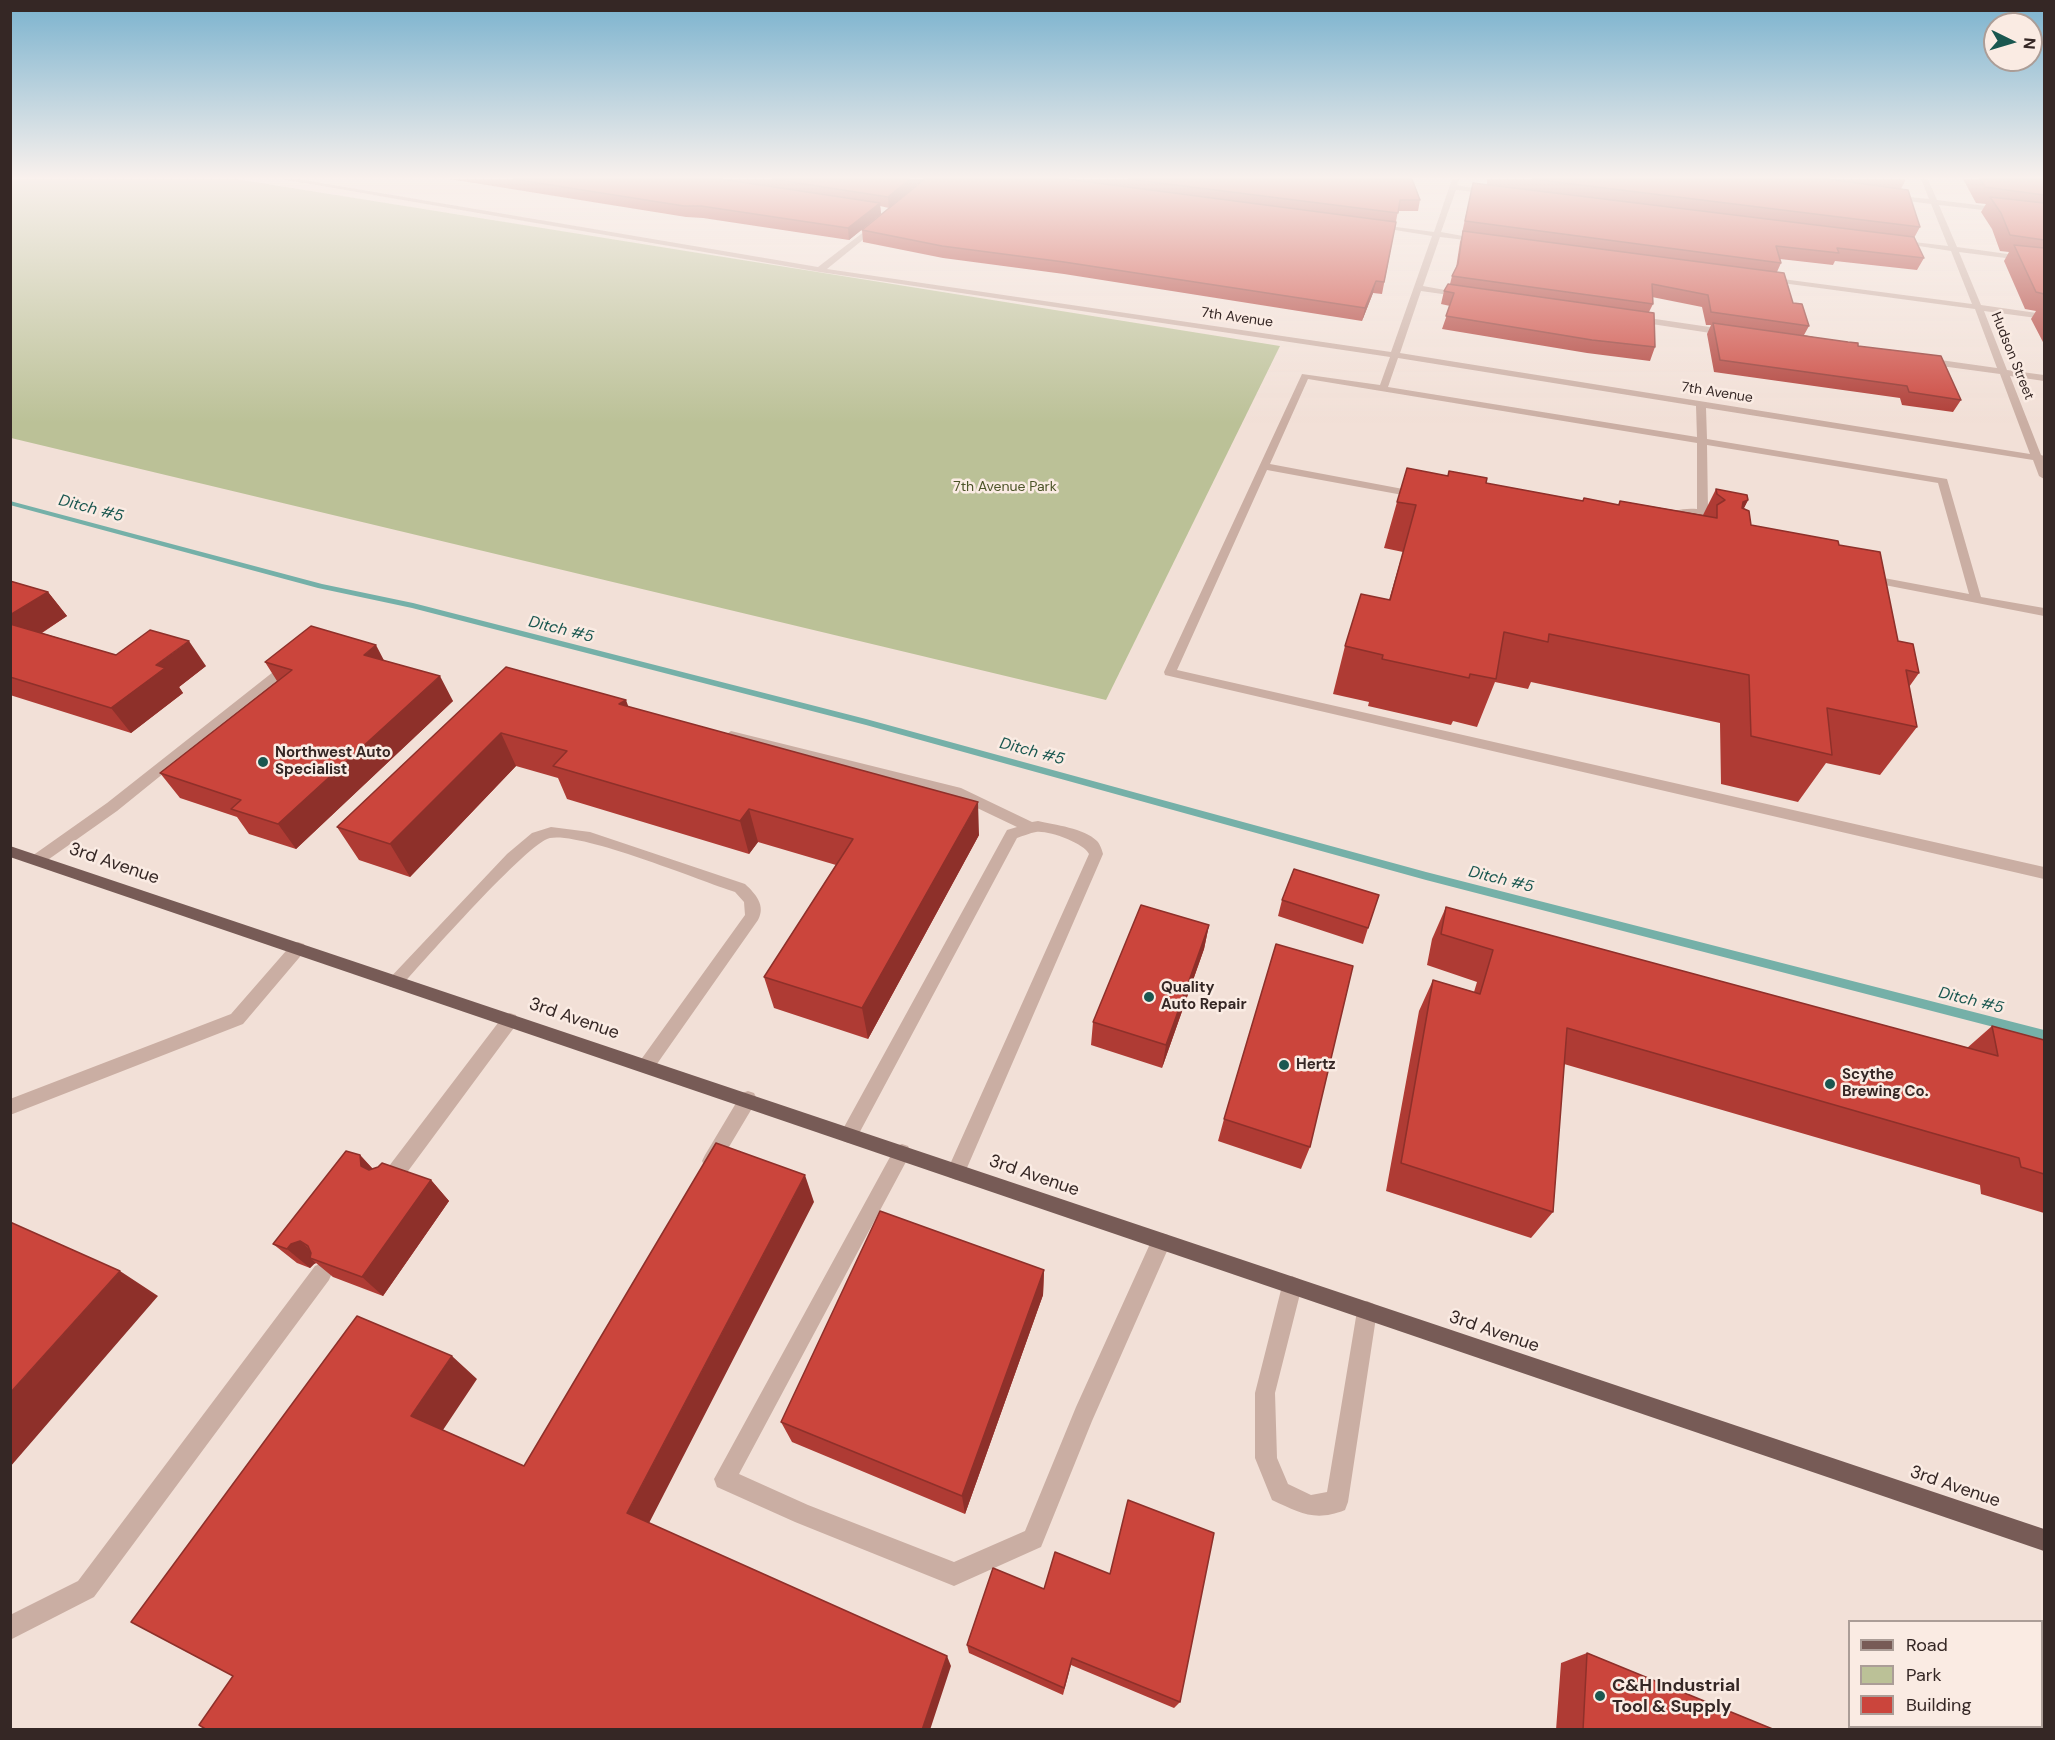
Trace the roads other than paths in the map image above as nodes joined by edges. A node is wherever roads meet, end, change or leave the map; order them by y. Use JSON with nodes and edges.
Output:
{"nodes":[{"id":1,"x":762,"y":260,"type":"edge"},
{"id":2,"x":832,"y":260,"type":"edge"},
{"id":3,"x":1427,"y":260,"type":"edge"},
{"id":4,"x":1958,"y":260,"type":"edge"},
{"id":5,"x":820,"y":270,"type":"junction"},
{"id":6,"x":1754,"y":277,"type":"edge"},
{"id":7,"x":1418,"y":288,"type":"junction"},
{"id":8,"x":1476,"y":296,"type":"edge"},
{"id":9,"x":1978,"y":307,"type":"junction"},
{"id":10,"x":2044,"y":316,"type":"edge"},
{"id":11,"x":1629,"y":318,"type":"edge"},
{"id":12,"x":1746,"y":335,"type":"edge"},
{"id":13,"x":1394,"y":355,"type":"junction"},
{"id":14,"x":1910,"y":359,"type":"edge"},
{"id":15,"x":2004,"y":372,"type":"junction"},
{"id":16,"x":2044,"y":378,"type":"edge"},
{"id":17,"x":1383,"y":388,"type":"junction"},
{"id":18,"x":1701,"y":404,"type":"junction"},
{"id":19,"x":1702,"y":441,"type":"junction"},
{"id":20,"x":2041,"y":458,"type":"edge"},
{"id":21,"x":1264,"y":466,"type":"junction"},
{"id":22,"x":2044,"y":476,"type":"edge"},
{"id":23,"x":1430,"y":497,"type":"edge"},
{"id":24,"x":1703,"y":513,"type":"junction"},
{"id":25,"x":1736,"y":527,"type":"edge"},
{"id":26,"x":1666,"y":533,"type":"edge"},
{"id":27,"x":1859,"y":577,"type":"edge"},
{"id":28,"x":1976,"y":599,"type":"junction"},
{"id":29,"x":2044,"y":612,"type":"edge"},
{"id":30,"x":299,"y":658,"type":"edge"},
{"id":31,"x":722,"y":733,"type":"edge"},
{"id":32,"x":1031,"y":828,"type":"junction"},
{"id":33,"x":10,"y":851,"type":"edge"},
{"id":34,"x":37,"y":860,"type":"junction"},
{"id":35,"x":2044,"y":873,"type":"edge"},
{"id":36,"x":298,"y":948,"type":"junction"},
{"id":37,"x":395,"y":981,"type":"junction"},
{"id":38,"x":510,"y":1020,"type":"junction"},
{"id":39,"x":646,"y":1066,"type":"junction"},
{"id":40,"x":748,"y":1099,"type":"junction"},
{"id":41,"x":10,"y":1107,"type":"edge"},
{"id":42,"x":849,"y":1135,"type":"junction"},
{"id":43,"x":902,"y":1152,"type":"junction"},
{"id":44,"x":956,"y":1171,"type":"junction"},
{"id":45,"x":390,"y":1180,"type":"edge"},
{"id":46,"x":701,"y":1180,"type":"edge"},
{"id":47,"x":1161,"y":1242,"type":"junction"},
{"id":48,"x":322,"y":1273,"type":"edge"},
{"id":49,"x":1292,"y":1286,"type":"junction"},
{"id":50,"x":1367,"y":1311,"type":"junction"},
{"id":51,"x":2044,"y":1540,"type":"edge"},
{"id":52,"x":10,"y":1628,"type":"edge"}],
"edges":[{"from":1,"to":5,"type":"street","name":"7th Avenue"},
{"from":2,"to":5,"type":"street"},
{"from":3,"to":7,"type":"street"},
{"from":4,"to":9,"type":"street","name":"Hudson Street"},
{"from":5,"to":13,"type":"street","name":"7th Avenue"},
{"from":6,"to":9,"type":"street"},
{"from":7,"to":8,"type":"street"},
{"from":7,"to":13,"type":"street"},
{"from":9,"to":10,"type":"street"},
{"from":9,"to":15,"type":"street","name":"Hudson Street"},
{"from":11,"to":12,"type":"street"},
{"from":13,"to":17,"type":"street"},
{"from":13,"to":18,"type":"street","name":"7th Avenue"},
{"from":14,"to":15,"type":"street"},
{"from":15,"to":16,"type":"street"},
{"from":15,"to":20,"type":"street","name":"Hudson Street"},
{"from":17,"to":19,"type":"street"},
{"from":17,"to":21,"type":"street"},
{"from":18,"to":19,"type":"street"},
{"from":18,"to":20,"type":"street","name":"7th Avenue"},
{"from":19,"to":24,"type":"street"},
{"from":19,"to":28,"type":"street"},
{"from":20,"to":22,"type":"street","name":"Hudson Street"},
{"from":21,"to":23,"type":"street"},
{"from":21,"to":35,"type":"street"},
{"from":24,"to":25,"type":"street"},
{"from":24,"to":26,"type":"street"},
{"from":27,"to":28,"type":"street"},
{"from":28,"to":29,"type":"street"},
{"from":30,"to":34,"type":"street"},
{"from":31,"to":32,"type":"street"},
{"from":32,"to":42,"type":"street"},
{"from":32,"to":44,"type":"street"},
{"from":33,"to":34,"type":"main road","name":"3rd Avenue"},
{"from":34,"to":36,"type":"main road","name":"3rd Avenue"},
{"from":36,"to":37,"type":"main road","name":"3rd Avenue"},
{"from":36,"to":41,"type":"street"},
{"from":37,"to":38,"type":"main road","name":"3rd Avenue"},
{"from":37,"to":39,"type":"street"},
{"from":38,"to":39,"type":"main road","name":"3rd Avenue"},
{"from":38,"to":45,"type":"street"},
{"from":39,"to":40,"type":"main road","name":"3rd Avenue"},
{"from":40,"to":42,"type":"main road","name":"3rd Avenue"},
{"from":40,"to":46,"type":"street"},
{"from":42,"to":43,"type":"main road","name":"3rd Avenue"},
{"from":43,"to":44,"type":"main road","name":"3rd Avenue"},
{"from":43,"to":47,"type":"street"},
{"from":44,"to":47,"type":"main road","name":"3rd Avenue"},
{"from":47,"to":49,"type":"main road","name":"3rd Avenue"},
{"from":48,"to":52,"type":"street"},
{"from":49,"to":50,"type":"main road","name":"3rd Avenue"},
{"from":49,"to":50,"type":"street"},
{"from":50,"to":51,"type":"main road","name":"3rd Avenue"}]}
